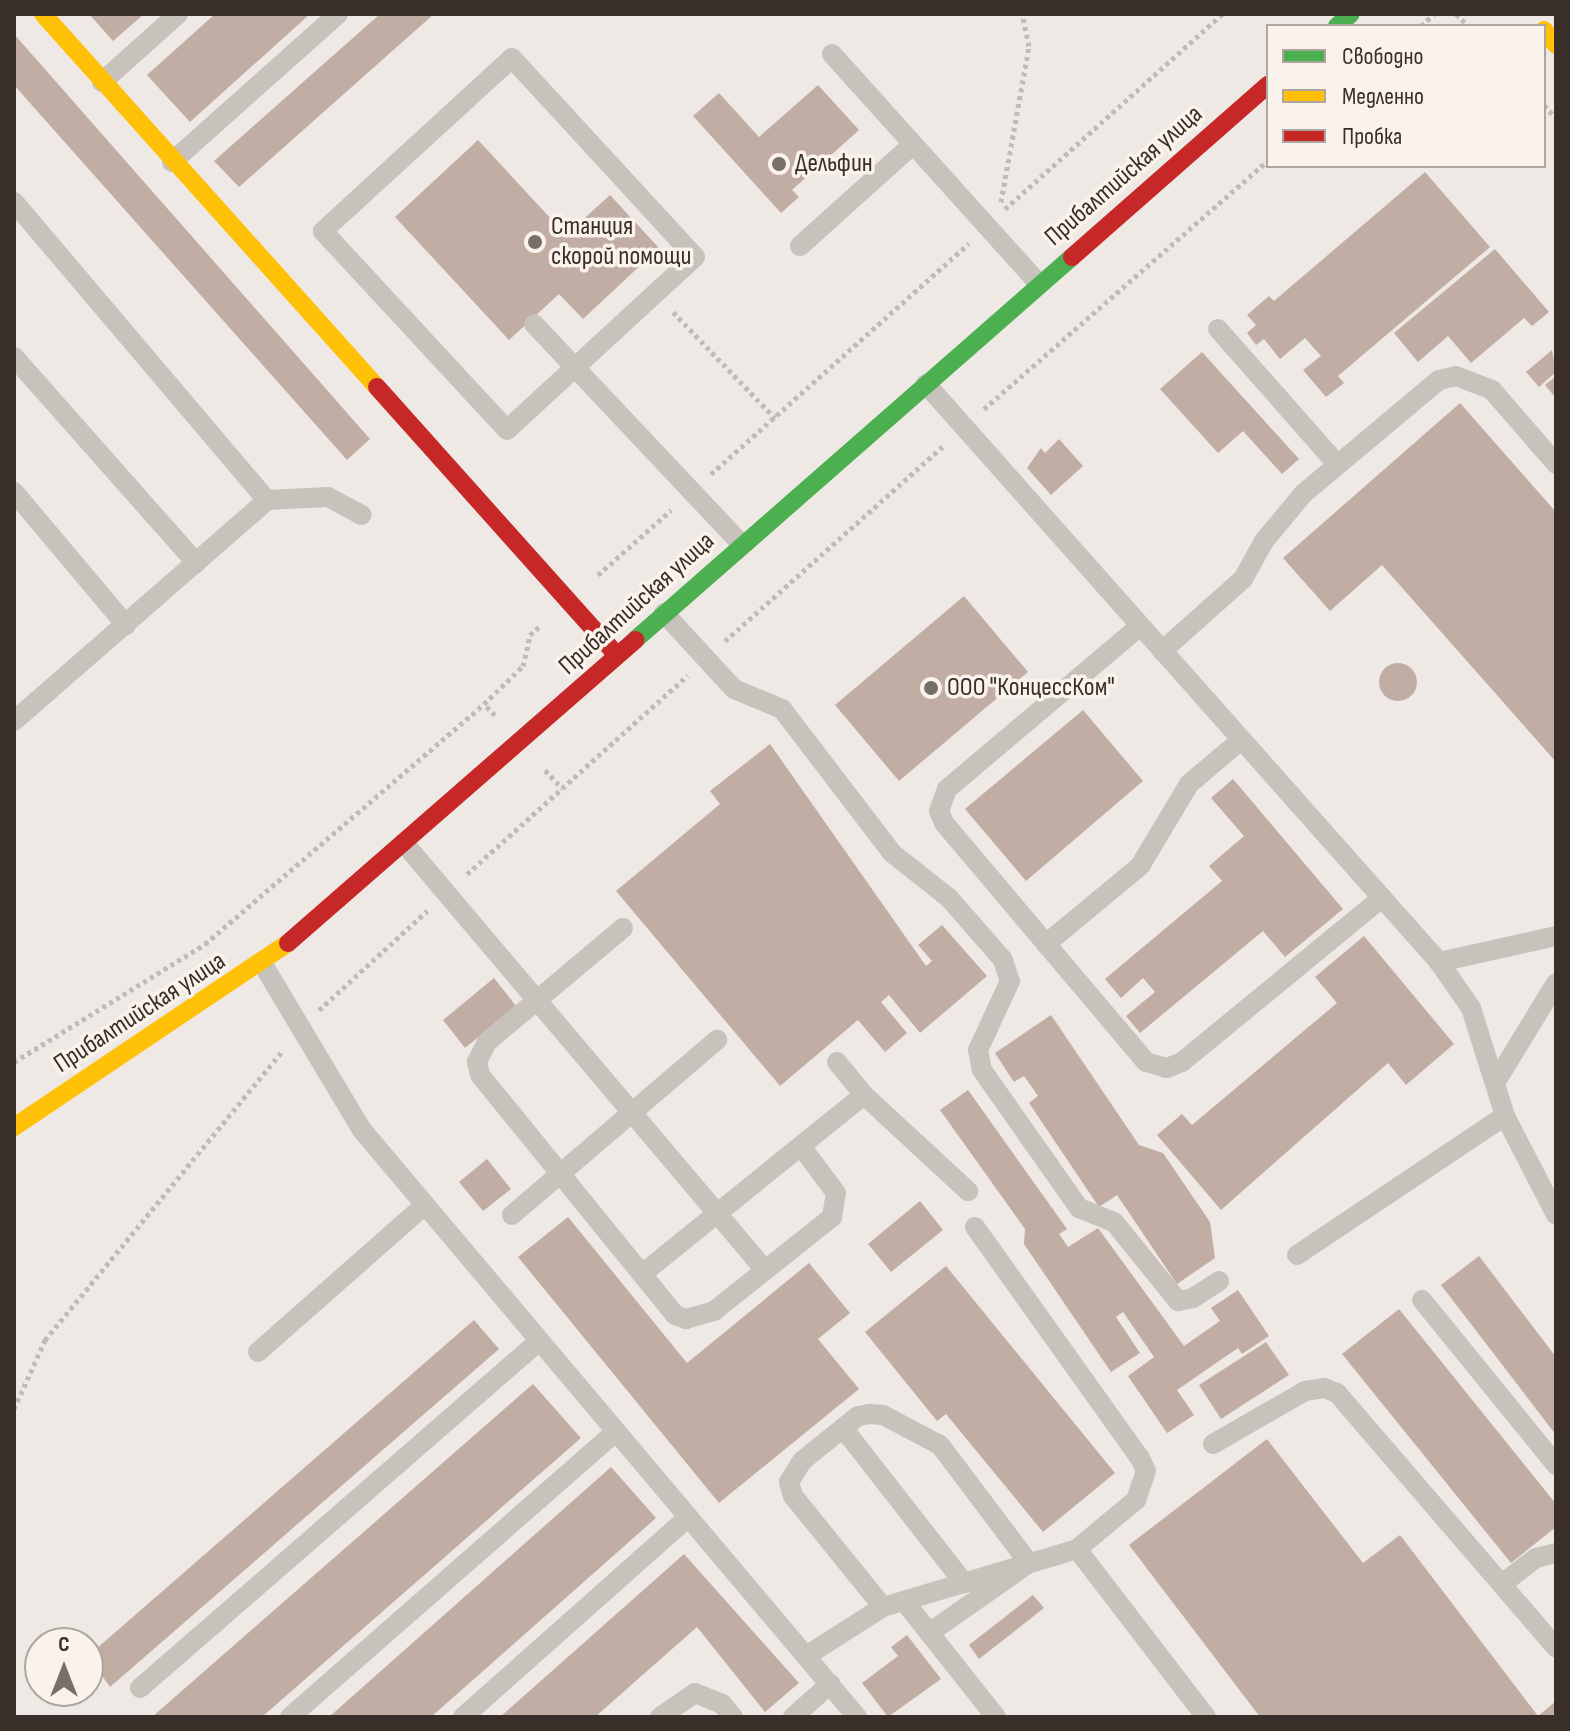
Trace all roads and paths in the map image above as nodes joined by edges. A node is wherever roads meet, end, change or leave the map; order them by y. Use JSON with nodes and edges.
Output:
{"nodes":[{"id":1,"x":43,"y":14,"type":"edge"},
{"id":2,"x":178,"y":14,"type":"edge"},
{"id":3,"x":338,"y":14,"type":"edge"},
{"id":4,"x":1022,"y":14,"type":"edge"},
{"id":5,"x":1222,"y":14,"type":"edge"},
{"id":6,"x":832,"y":54,"type":"dead end"},
{"id":7,"x":102,"y":82,"type":"junction"},
{"id":8,"x":1266,"y":87,"type":"edge"},
{"id":9,"x":912,"y":145,"type":"junction"},
{"id":10,"x":172,"y":162,"type":"junction"},
{"id":11,"x":1266,"y":162,"type":"edge"},
{"id":12,"x":14,"y":202,"type":"edge"},
{"id":13,"x":987,"y":227,"type":"junction"},
{"id":14,"x":800,"y":246,"type":"dead end"},
{"id":15,"x":1039,"y":284,"type":"junction"},
{"id":16,"x":657,"y":295,"type":"junction"},
{"id":17,"x":534,"y":324,"type":"dead end"},
{"id":18,"x":1218,"y":329,"type":"dead end"},
{"id":19,"x":14,"y":357,"type":"edge"},
{"id":20,"x":575,"y":367,"type":"junction"},
{"id":21,"x":926,"y":384,"type":"junction"},
{"id":22,"x":775,"y":418,"type":"junction"},
{"id":23,"x":963,"y":428,"type":"junction"},
{"id":24,"x":1556,"y":464,"type":"edge"},
{"id":25,"x":1338,"y":465,"type":"junction"},
{"id":26,"x":691,"y":491,"type":"junction"},
{"id":27,"x":14,"y":492,"type":"edge"},
{"id":28,"x":267,"y":500,"type":"junction"},
{"id":29,"x":362,"y":515,"type":"dead end"},
{"id":30,"x":742,"y":545,"type":"junction"},
{"id":31,"x":196,"y":563,"type":"junction"},
{"id":32,"x":568,"y":602,"type":"junction"},
{"id":33,"x":664,"y":613,"type":"junction"},
{"id":34,"x":126,"y":625,"type":"junction"},
{"id":35,"x":1140,"y":626,"type":"junction"},
{"id":36,"x":1162,"y":651,"type":"junction"},
{"id":37,"x":617,"y":655,"type":"junction"},
{"id":38,"x":706,"y":659,"type":"junction"},
{"id":39,"x":484,"y":704,"type":"junction"},
{"id":40,"x":15,"y":719,"type":"edge"},
{"id":41,"x":1241,"y":740,"type":"junction"},
{"id":42,"x":520,"y":742,"type":"junction"},
{"id":43,"x":562,"y":788,"type":"junction"},
{"id":44,"x":404,"y":843,"type":"junction"},
{"id":45,"x":447,"y":892,"type":"junction"},
{"id":46,"x":1382,"y":898,"type":"junction"},
{"id":47,"x":623,"y":928,"type":"dead end"},
{"id":48,"x":1556,"y":936,"type":"edge"},
{"id":49,"x":1046,"y":944,"type":"junction"},
{"id":50,"x":1439,"y":962,"type":"junction"},
{"id":51,"x":262,"y":963,"type":"junction"},
{"id":52,"x":1556,"y":983,"type":"edge"},
{"id":53,"x":538,"y":999,"type":"junction"},
{"id":54,"x":303,"y":1026,"type":"junction"},
{"id":55,"x":717,"y":1040,"type":"dead end"},
{"id":56,"x":14,"y":1062,"type":"edge"},
{"id":57,"x":837,"y":1062,"type":"dead end"},
{"id":58,"x":1495,"y":1083,"type":"junction"},
{"id":59,"x":864,"y":1095,"type":"junction"},
{"id":60,"x":633,"y":1112,"type":"junction"},
{"id":61,"x":1505,"y":1116,"type":"junction"},
{"id":62,"x":14,"y":1127,"type":"edge"},
{"id":63,"x":801,"y":1146,"type":"junction"},
{"id":64,"x":560,"y":1174,"type":"junction"},
{"id":65,"x":968,"y":1191,"type":"dead end"},
{"id":66,"x":425,"y":1205,"type":"junction"},
{"id":67,"x":718,"y":1214,"type":"junction"},
{"id":68,"x":512,"y":1215,"type":"dead end"},
{"id":69,"x":1556,"y":1215,"type":"edge"},
{"id":70,"x":975,"y":1227,"type":"dead end"},
{"id":71,"x":1297,"y":1255,"type":"dead end"},
{"id":72,"x":765,"y":1270,"type":"junction"},
{"id":73,"x":642,"y":1274,"type":"junction"},
{"id":74,"x":1219,"y":1281,"type":"dead end"},
{"id":75,"x":1422,"y":1300,"type":"dead end"},
{"id":76,"x":538,"y":1342,"type":"junction"},
{"id":77,"x":258,"y":1352,"type":"dead end"},
{"id":78,"x":14,"y":1409,"type":"edge"},
{"id":79,"x":843,"y":1428,"type":"junction"},
{"id":80,"x":616,"y":1432,"type":"junction"},
{"id":81,"x":1213,"y":1444,"type":"dead end"},
{"id":82,"x":1556,"y":1465,"type":"edge"},
{"id":83,"x":688,"y":1517,"type":"junction"},
{"id":84,"x":1556,"y":1541,"type":"edge"},
{"id":85,"x":1077,"y":1549,"type":"junction"},
{"id":86,"x":1556,"y":1553,"type":"edge"},
{"id":87,"x":1536,"y":1558,"type":"junction"},
{"id":88,"x":1029,"y":1563,"type":"junction"},
{"id":89,"x":964,"y":1583,"type":"junction"},
{"id":90,"x":1502,"y":1584,"type":"junction"},
{"id":91,"x":904,"y":1601,"type":"junction"},
{"id":92,"x":883,"y":1607,"type":"junction"},
{"id":93,"x":929,"y":1633,"type":"junction"},
{"id":94,"x":1556,"y":1648,"type":"edge"},
{"id":95,"x":806,"y":1656,"type":"junction"},
{"id":96,"x":830,"y":1684,"type":"junction"},
{"id":97,"x":140,"y":1688,"type":"dead end"},
{"id":98,"x":290,"y":1717,"type":"edge"},
{"id":99,"x":463,"y":1717,"type":"edge"},
{"id":100,"x":660,"y":1717,"type":"edge"},
{"id":101,"x":733,"y":1717,"type":"edge"},
{"id":102,"x":793,"y":1717,"type":"edge"},
{"id":103,"x":857,"y":1717,"type":"edge"},
{"id":104,"x":996,"y":1717,"type":"edge"},
{"id":105,"x":1206,"y":1717,"type":"edge"}],
"edges":[{"from":1,"to":7,"type":"street"},
{"from":2,"to":7,"type":"lane"},
{"from":3,"to":10,"type":"lane"},
{"from":4,"to":5,"type":"path"},
{"from":6,"to":9,"type":"lane"},
{"from":7,"to":10,"type":"street"},
{"from":8,"to":15,"type":"street","name":"Прибалтийская улица"},
{"from":9,"to":13,"type":"lane"},
{"from":9,"to":14,"type":"lane"},
{"from":10,"to":32,"type":"street"},
{"from":11,"to":23,"type":"path"},
{"from":12,"to":28,"type":"lane"},
{"from":13,"to":15,"type":"lane"},
{"from":13,"to":22,"type":"path"},
{"from":15,"to":21,"type":"street","name":"Прибалтийская улица"},
{"from":16,"to":20,"type":"lane"},
{"from":16,"to":20,"type":"lane"},
{"from":16,"to":22,"type":"path"},
{"from":17,"to":20,"type":"lane"},
{"from":18,"to":25,"type":"lane"},
{"from":19,"to":31,"type":"lane"},
{"from":20,"to":26,"type":"lane"},
{"from":21,"to":23,"type":"lane"},
{"from":21,"to":30,"type":"street","name":"Прибалтийская улица"},
{"from":22,"to":26,"type":"path"},
{"from":23,"to":35,"type":"lane"},
{"from":23,"to":38,"type":"path"},
{"from":24,"to":25,"type":"lane"},
{"from":25,"to":36,"type":"lane"},
{"from":26,"to":30,"type":"lane"},
{"from":26,"to":32,"type":"path"},
{"from":27,"to":34,"type":"lane"},
{"from":28,"to":29,"type":"lane"},
{"from":28,"to":31,"type":"lane"},
{"from":30,"to":33,"type":"street","name":"Прибалтийская улица"},
{"from":31,"to":34,"type":"lane"},
{"from":32,"to":37,"type":"street"},
{"from":32,"to":39,"type":"path"},
{"from":33,"to":37,"type":"street","name":"Прибалтийская улица"},
{"from":33,"to":38,"type":"lane"},
{"from":34,"to":40,"type":"lane"},
{"from":35,"to":36,"type":"lane"},
{"from":35,"to":49,"type":"lane"},
{"from":36,"to":41,"type":"lane"},
{"from":37,"to":42,"type":"street","name":"Прибалтийская улица"},
{"from":38,"to":43,"type":"path"},
{"from":38,"to":74,"type":"lane"},
{"from":39,"to":42,"type":"path"},
{"from":39,"to":56,"type":"path"},
{"from":41,"to":46,"type":"lane"},
{"from":41,"to":49,"type":"lane"},
{"from":42,"to":43,"type":"path"},
{"from":42,"to":44,"type":"street","name":"Прибалтийская улица"},
{"from":43,"to":45,"type":"path"},
{"from":44,"to":45,"type":"lane"},
{"from":44,"to":51,"type":"street","name":"Прибалтийская улица"},
{"from":45,"to":53,"type":"lane"},
{"from":45,"to":54,"type":"path"},
{"from":46,"to":49,"type":"lane"},
{"from":46,"to":50,"type":"lane"},
{"from":47,"to":53,"type":"lane"},
{"from":48,"to":50,"type":"lane"},
{"from":50,"to":58,"type":"lane"},
{"from":51,"to":54,"type":"lane"},
{"from":51,"to":62,"type":"street","name":"Прибалтийская улица"},
{"from":52,"to":58,"type":"lane"},
{"from":53,"to":60,"type":"lane"},
{"from":53,"to":64,"type":"lane"},
{"from":54,"to":66,"type":"lane"},
{"from":54,"to":78,"type":"path"},
{"from":55,"to":60,"type":"lane"},
{"from":57,"to":59,"type":"lane"},
{"from":58,"to":61,"type":"lane"},
{"from":59,"to":63,"type":"lane"},
{"from":59,"to":65,"type":"lane"},
{"from":60,"to":64,"type":"lane"},
{"from":60,"to":67,"type":"lane"},
{"from":61,"to":69,"type":"lane"},
{"from":61,"to":71,"type":"lane"},
{"from":63,"to":67,"type":"lane"},
{"from":63,"to":72,"type":"lane"},
{"from":64,"to":68,"type":"lane"},
{"from":64,"to":73,"type":"lane"},
{"from":66,"to":76,"type":"lane"},
{"from":66,"to":77,"type":"lane"},
{"from":67,"to":72,"type":"lane"},
{"from":67,"to":73,"type":"lane"},
{"from":70,"to":85,"type":"lane"},
{"from":72,"to":73,"type":"lane"},
{"from":75,"to":82,"type":"lane"},
{"from":76,"to":80,"type":"lane"},
{"from":76,"to":97,"type":"lane"},
{"from":79,"to":88,"type":"lane"},
{"from":79,"to":89,"type":"lane"},
{"from":79,"to":92,"type":"lane"},
{"from":80,"to":83,"type":"lane"},
{"from":80,"to":98,"type":"lane"},
{"from":81,"to":90,"type":"lane"},
{"from":83,"to":95,"type":"lane"},
{"from":83,"to":99,"type":"lane"},
{"from":84,"to":87,"type":"lane"},
{"from":85,"to":88,"type":"lane"},
{"from":85,"to":105,"type":"lane"},
{"from":86,"to":87,"type":"lane"},
{"from":87,"to":90,"type":"lane"},
{"from":88,"to":89,"type":"lane"},
{"from":88,"to":93,"type":"lane"},
{"from":89,"to":91,"type":"lane"},
{"from":90,"to":94,"type":"lane"},
{"from":91,"to":92,"type":"lane"},
{"from":91,"to":93,"type":"lane"},
{"from":92,"to":95,"type":"lane"},
{"from":93,"to":104,"type":"lane"},
{"from":95,"to":96,"type":"lane"},
{"from":96,"to":102,"type":"lane"},
{"from":96,"to":103,"type":"lane"},
{"from":100,"to":101,"type":"lane"}]}
